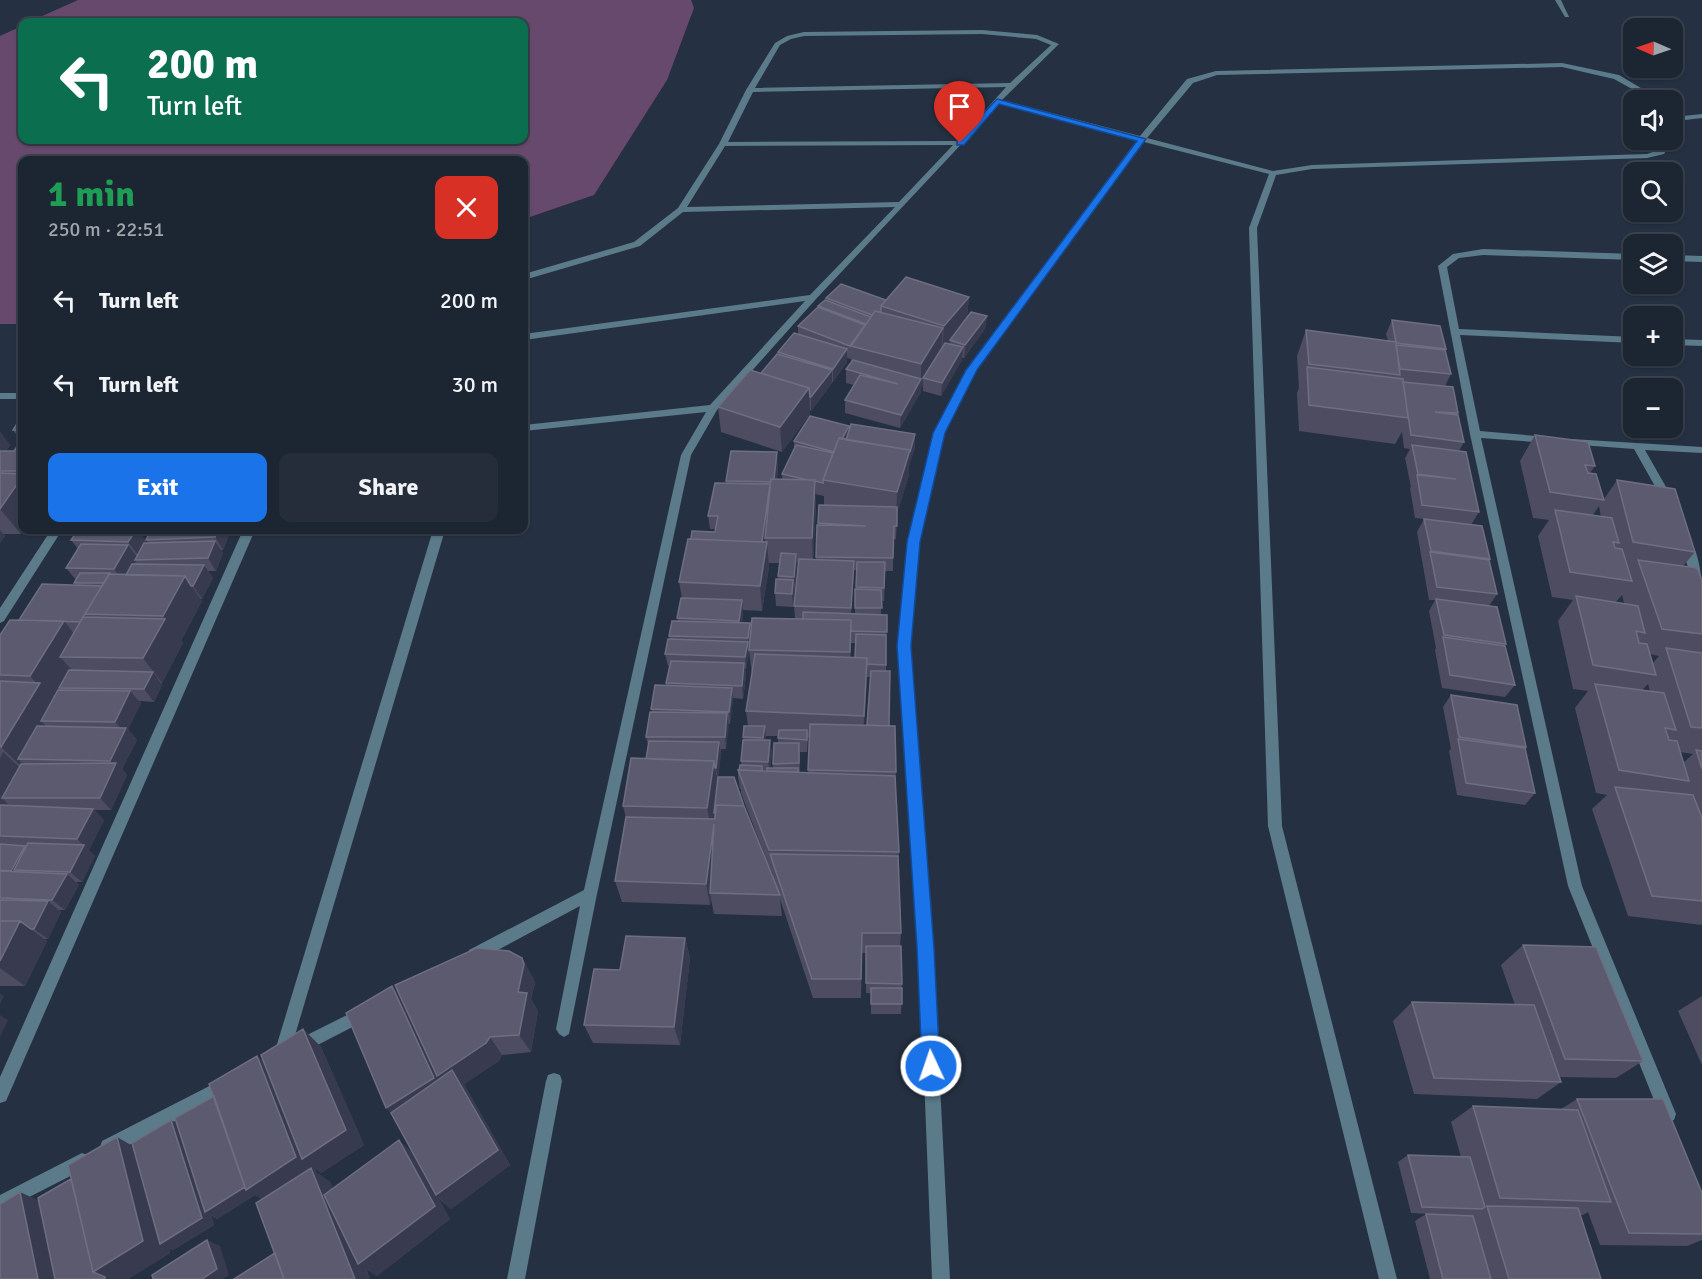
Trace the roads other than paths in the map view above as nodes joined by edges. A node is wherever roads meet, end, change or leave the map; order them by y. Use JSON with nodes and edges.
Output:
{"nodes":[{"id":1,"x":1558,"y":0,"type":"edge"},
{"id":2,"x":1567,"y":16,"type":"dead end"},
{"id":3,"x":1012,"y":85,"type":"junction"},
{"id":4,"x":750,"y":90,"type":"junction"},
{"id":5,"x":1639,"y":90,"type":"edge"},
{"id":6,"x":997,"y":101,"type":"junction"},
{"id":7,"x":1702,"y":116,"type":"edge"},
{"id":8,"x":1683,"y":118,"type":"edge"},
{"id":9,"x":1142,"y":139,"type":"junction"},
{"id":10,"x":960,"y":143,"type":"junction"},
{"id":11,"x":723,"y":144,"type":"junction"},
{"id":12,"x":1662,"y":150,"type":"edge"},
{"id":13,"x":1273,"y":173,"type":"junction"},
{"id":14,"x":902,"y":204,"type":"junction"},
{"id":15,"x":681,"y":210,"type":"junction"},
{"id":16,"x":1623,"y":257,"type":"edge"},
{"id":17,"x":1683,"y":259,"type":"edge"},
{"id":18,"x":1702,"y":260,"type":"edge"},
{"id":19,"x":528,"y":276,"type":"edge"},
{"id":20,"x":813,"y":297,"type":"junction"},
{"id":21,"x":1455,"y":332,"type":"junction"},
{"id":22,"x":528,"y":336,"type":"edge"},
{"id":23,"x":1623,"y":340,"type":"edge"},
{"id":24,"x":1683,"y":342,"type":"edge"},
{"id":25,"x":1702,"y":343,"type":"edge"},
{"id":26,"x":0,"y":396,"type":"edge"},
{"id":27,"x":18,"y":396,"type":"edge"},
{"id":28,"x":713,"y":408,"type":"junction"},
{"id":29,"x":528,"y":428,"type":"edge"},
{"id":30,"x":1475,"y":434,"type":"junction"},
{"id":31,"x":1638,"y":447,"type":"junction"},
{"id":32,"x":1702,"y":450,"type":"edge"},
{"id":33,"x":1672,"y":508,"type":"edge"},
{"id":34,"x":1679,"y":527,"type":"edge"},
{"id":35,"x":53,"y":534,"type":"edge"},
{"id":36,"x":247,"y":534,"type":"edge"},
{"id":37,"x":438,"y":534,"type":"edge"},
{"id":38,"x":1698,"y":567,"type":"edge"},
{"id":39,"x":1702,"y":589,"type":"edge"},
{"id":40,"x":0,"y":618,"type":"edge"},
{"id":41,"x":590,"y":894,"type":"junction"},
{"id":42,"x":456,"y":965,"type":"edge"},
{"id":43,"x":374,"y":1008,"type":"edge"},
{"id":44,"x":564,"y":1029,"type":"dead end"},
{"id":45,"x":239,"y":1079,"type":"edge"},
{"id":46,"x":554,"y":1081,"type":"dead end"},
{"id":47,"x":0,"y":1095,"type":"edge"},
{"id":48,"x":1675,"y":1130,"type":"edge"},
{"id":49,"x":0,"y":1204,"type":"edge"},
{"id":50,"x":516,"y":1279,"type":"edge"},
{"id":51,"x":941,"y":1279,"type":"edge"},
{"id":52,"x":1388,"y":1279,"type":"edge"}],
"edges":[{"from":1,"to":2,"type":"street"},
{"from":3,"to":4,"type":"street"},
{"from":3,"to":4,"type":"street"},
{"from":3,"to":6,"type":"street"},
{"from":4,"to":11,"type":"street"},
{"from":5,"to":9,"type":"street"},
{"from":6,"to":9,"type":"street"},
{"from":6,"to":10,"type":"street"},
{"from":7,"to":8,"type":"street"},
{"from":9,"to":13,"type":"street"},
{"from":9,"to":51,"type":"street"},
{"from":10,"to":11,"type":"street"},
{"from":10,"to":14,"type":"street"},
{"from":11,"to":15,"type":"street"},
{"from":12,"to":13,"type":"street"},
{"from":13,"to":52,"type":"street"},
{"from":14,"to":15,"type":"street"},
{"from":14,"to":20,"type":"street"},
{"from":15,"to":19,"type":"street"},
{"from":16,"to":21,"type":"street"},
{"from":17,"to":18,"type":"street"},
{"from":20,"to":22,"type":"street"},
{"from":20,"to":28,"type":"street"},
{"from":21,"to":23,"type":"street"},
{"from":21,"to":30,"type":"street"},
{"from":24,"to":25,"type":"street"},
{"from":26,"to":27,"type":"street"},
{"from":28,"to":29,"type":"street"},
{"from":28,"to":41,"type":"street"},
{"from":30,"to":31,"type":"street"},
{"from":30,"to":48,"type":"street"},
{"from":31,"to":32,"type":"street"},
{"from":31,"to":33,"type":"street"},
{"from":34,"to":38,"type":"street"},
{"from":35,"to":40,"type":"street"},
{"from":36,"to":47,"type":"street"},
{"from":37,"to":43,"type":"street"},
{"from":38,"to":39,"type":"street"},
{"from":41,"to":42,"type":"street"},
{"from":41,"to":44,"type":"street"},
{"from":45,"to":49,"type":"street"},
{"from":46,"to":50,"type":"street"}]}
